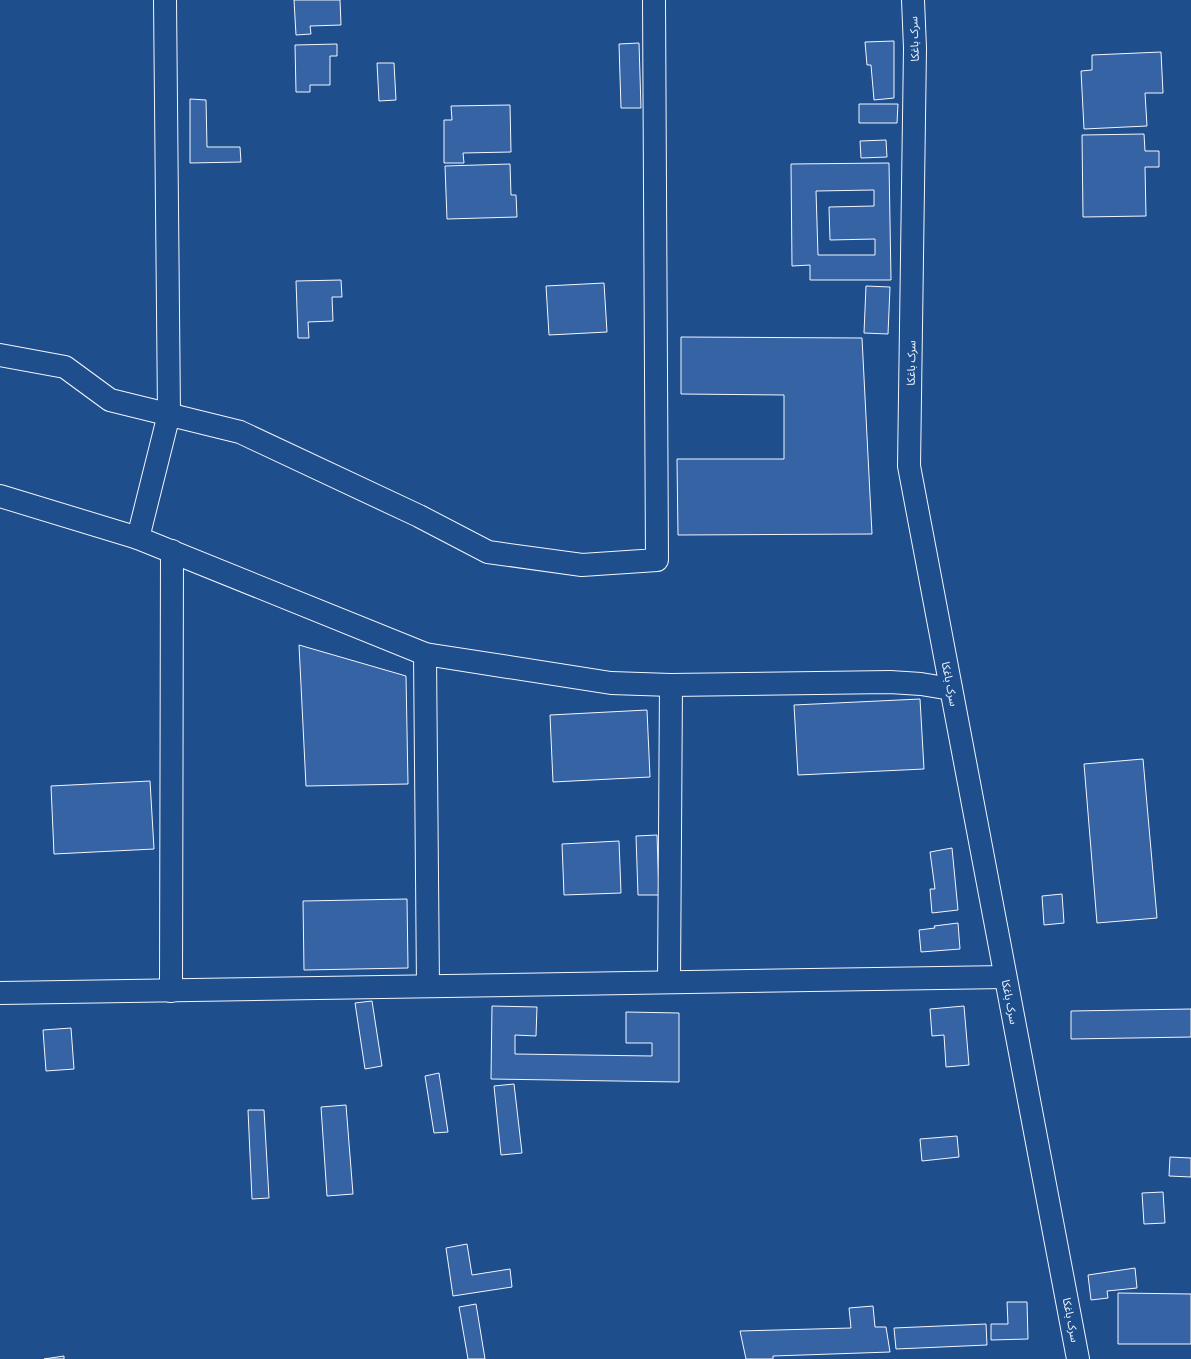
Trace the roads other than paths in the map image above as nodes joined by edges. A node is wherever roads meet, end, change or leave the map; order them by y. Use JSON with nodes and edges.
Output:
{"nodes":[{"id":1,"x":166,"y":0,"type":"edge"},
{"id":2,"x":654,"y":0,"type":"edge"},
{"id":3,"x":913,"y":0,"type":"edge"},
{"id":4,"x":0,"y":355,"type":"edge"},
{"id":5,"x":168,"y":414,"type":"junction"},
{"id":6,"x":0,"y":496,"type":"edge"},
{"id":7,"x":138,"y":538,"type":"junction"},
{"id":8,"x":172,"y":552,"type":"junction"},
{"id":9,"x":425,"y":654,"type":"junction"},
{"id":10,"x":671,"y":685,"type":"junction"},
{"id":11,"x":951,"y":689,"type":"junction"},
{"id":12,"x":1005,"y":977,"type":"junction"},
{"id":13,"x":669,"y":982,"type":"junction"},
{"id":14,"x":428,"y":986,"type":"junction"},
{"id":15,"x":170,"y":990,"type":"junction"},
{"id":16,"x":0,"y":993,"type":"edge"},
{"id":17,"x":1078,"y":1359,"type":"edge"}],
"edges":[{"from":1,"to":5,"type":"street"},
{"from":2,"to":5,"type":"street"},
{"from":3,"to":11,"type":"street","name":"سرک باغکا"},
{"from":4,"to":5,"type":"street"},
{"from":5,"to":7,"type":"street"},
{"from":6,"to":7,"type":"street"},
{"from":7,"to":8,"type":"street"},
{"from":8,"to":9,"type":"street"},
{"from":8,"to":15,"type":"street"},
{"from":9,"to":10,"type":"street"},
{"from":9,"to":14,"type":"street"},
{"from":10,"to":11,"type":"street"},
{"from":10,"to":13,"type":"street"},
{"from":11,"to":12,"type":"street","name":"سرک باغکا"},
{"from":12,"to":13,"type":"street"},
{"from":12,"to":17,"type":"street","name":"سرک باغکا"},
{"from":13,"to":14,"type":"street"},
{"from":14,"to":15,"type":"street"},
{"from":15,"to":16,"type":"street"}]}
